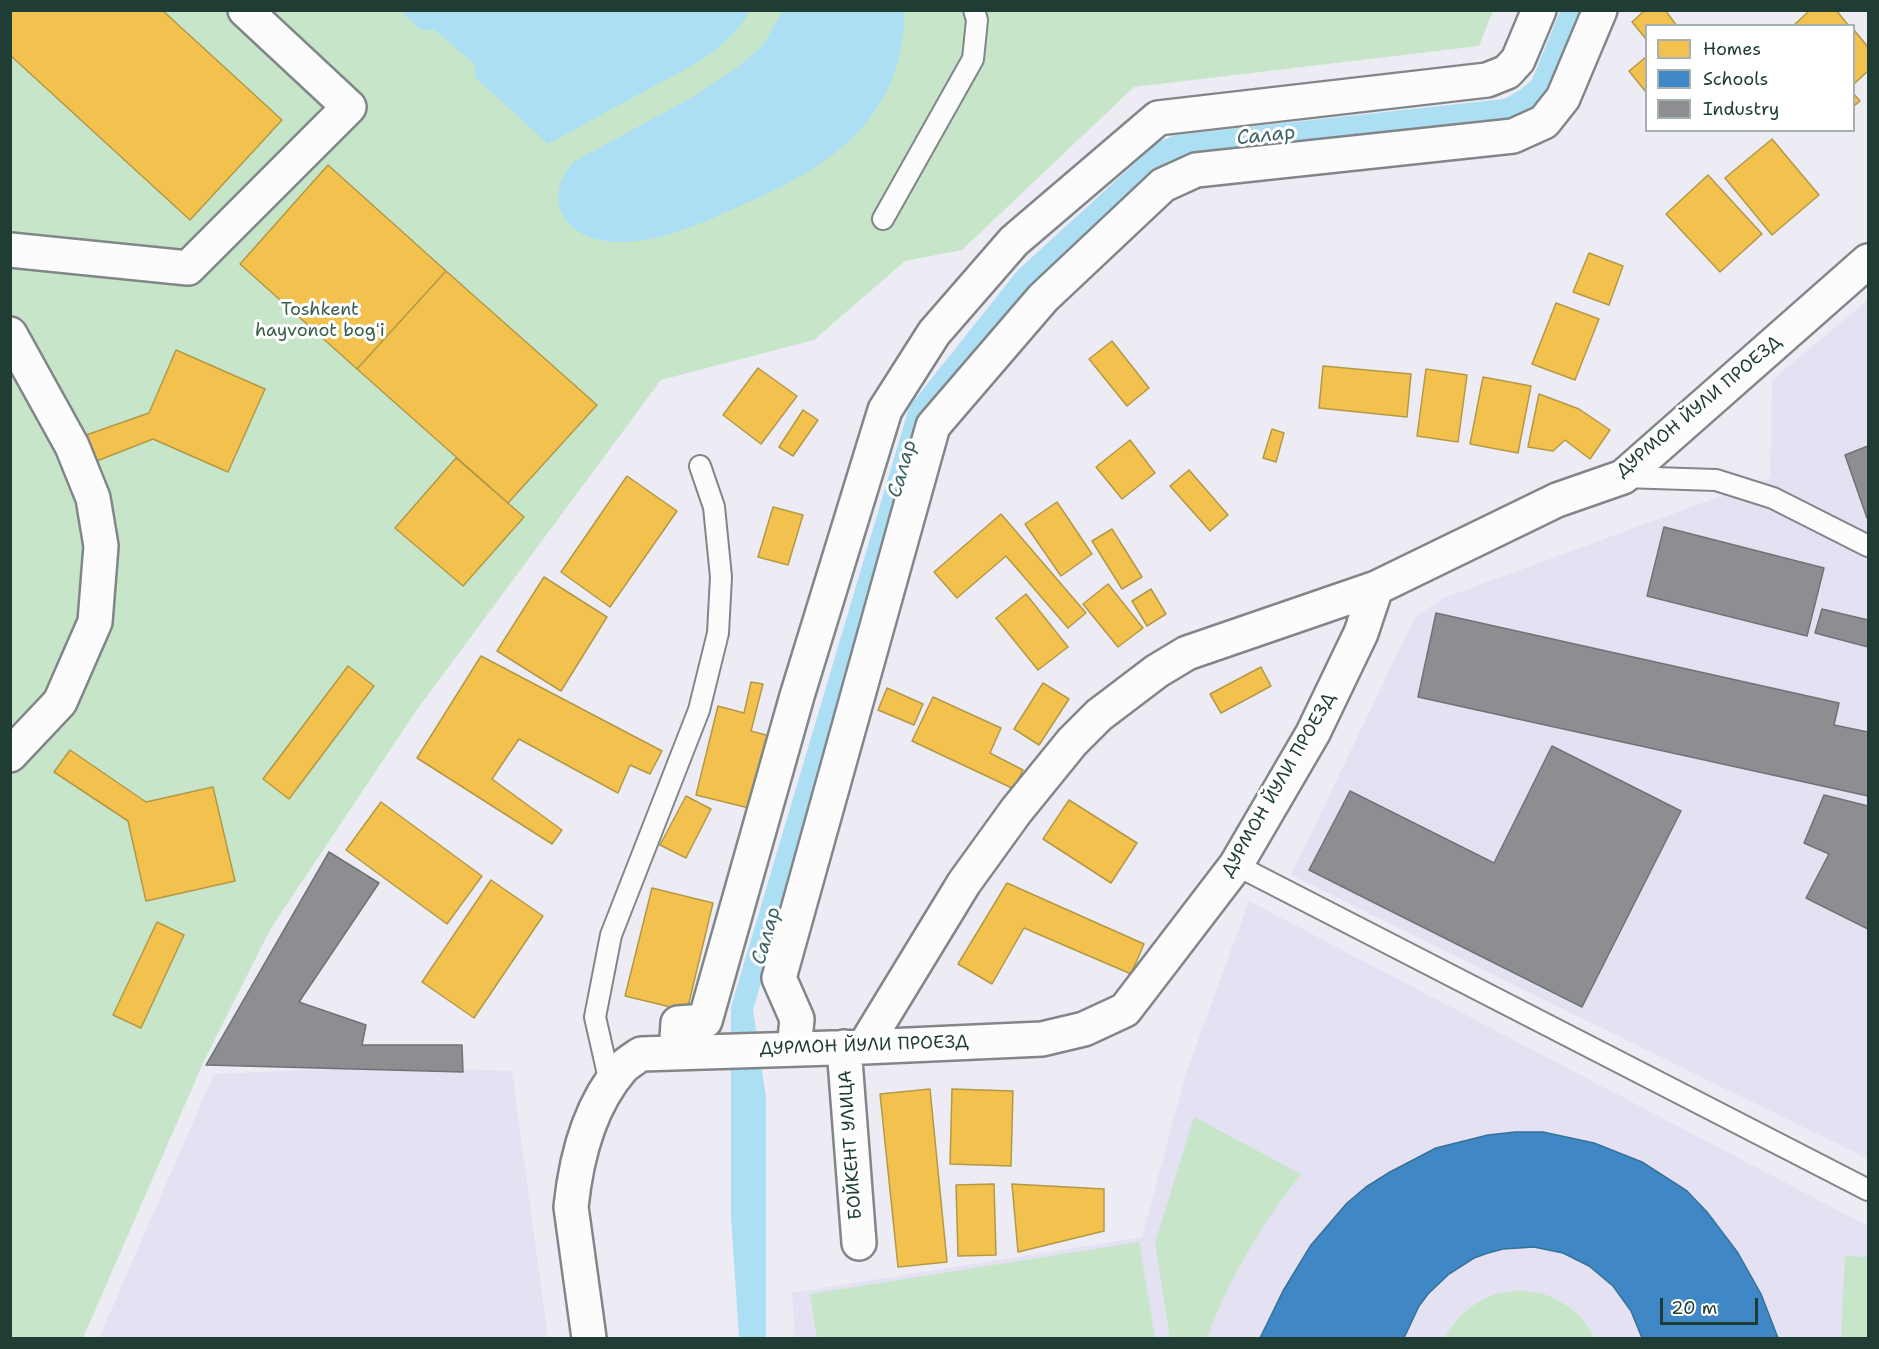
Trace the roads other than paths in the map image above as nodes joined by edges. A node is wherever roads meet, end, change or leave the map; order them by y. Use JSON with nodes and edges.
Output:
{"nodes":[{"id":1,"x":245,"y":10,"type":"edge"},
{"id":2,"x":974,"y":10,"type":"edge"},
{"id":3,"x":1539,"y":10,"type":"edge"},
{"id":4,"x":1600,"y":10,"type":"edge"},
{"id":5,"x":883,"y":219,"type":"dead end"},
{"id":6,"x":10,"y":250,"type":"edge"},
{"id":7,"x":1869,"y":261,"type":"edge"},
{"id":8,"x":10,"y":334,"type":"edge"},
{"id":9,"x":700,"y":466,"type":"dead end"},
{"id":10,"x":1623,"y":477,"type":"junction"},
{"id":11,"x":1869,"y":546,"type":"edge"},
{"id":12,"x":1376,"y":588,"type":"junction"},
{"id":13,"x":10,"y":755,"type":"edge"},
{"id":14,"x":1236,"y":865,"type":"junction"},
{"id":15,"x":854,"y":1047,"type":"junction"},
{"id":16,"x":784,"y":1049,"type":"junction"},
{"id":17,"x":675,"y":1053,"type":"junction"},
{"id":18,"x":610,"y":1083,"type":"junction"},
{"id":19,"x":1869,"y":1190,"type":"edge"},
{"id":20,"x":859,"y":1243,"type":"dead end"},
{"id":21,"x":589,"y":1338,"type":"edge"}],
"edges":[{"from":1,"to":6,"type":"street"},
{"from":2,"to":5,"type":"lane"},
{"from":3,"to":17,"type":"street"},
{"from":4,"to":16,"type":"street"},
{"from":7,"to":10,"type":"street","name":"ДУРМОН ЙУЛИ ПРОЕЗД"},
{"from":8,"to":13,"type":"street"},
{"from":9,"to":18,"type":"lane"},
{"from":10,"to":11,"type":"lane"},
{"from":10,"to":12,"type":"street","name":"ДУРМОН ЙУЛИ ПРОЕЗД"},
{"from":12,"to":14,"type":"street","name":"ДУРМОН ЙУЛИ ПРОЕЗД"},
{"from":12,"to":15,"type":"street"},
{"from":14,"to":15,"type":"street","name":"ДУРМОН ЙУЛИ ПРОЕЗД"},
{"from":14,"to":19,"type":"lane"},
{"from":15,"to":16,"type":"street","name":"ДУРМОН ЙУЛИ ПРОЕЗД"},
{"from":15,"to":20,"type":"street","name":"БОЙКЕНТ УЛИЦА"},
{"from":16,"to":17,"type":"street","name":"ДУРМОН ЙУЛИ ПРОЕЗД"},
{"from":17,"to":18,"type":"street","name":"ДУРМОН ЙУЛИ ПРОЕЗД"},
{"from":18,"to":21,"type":"street","name":"ДУРМОН ЙУЛИ ПРОЕЗД"}]}
